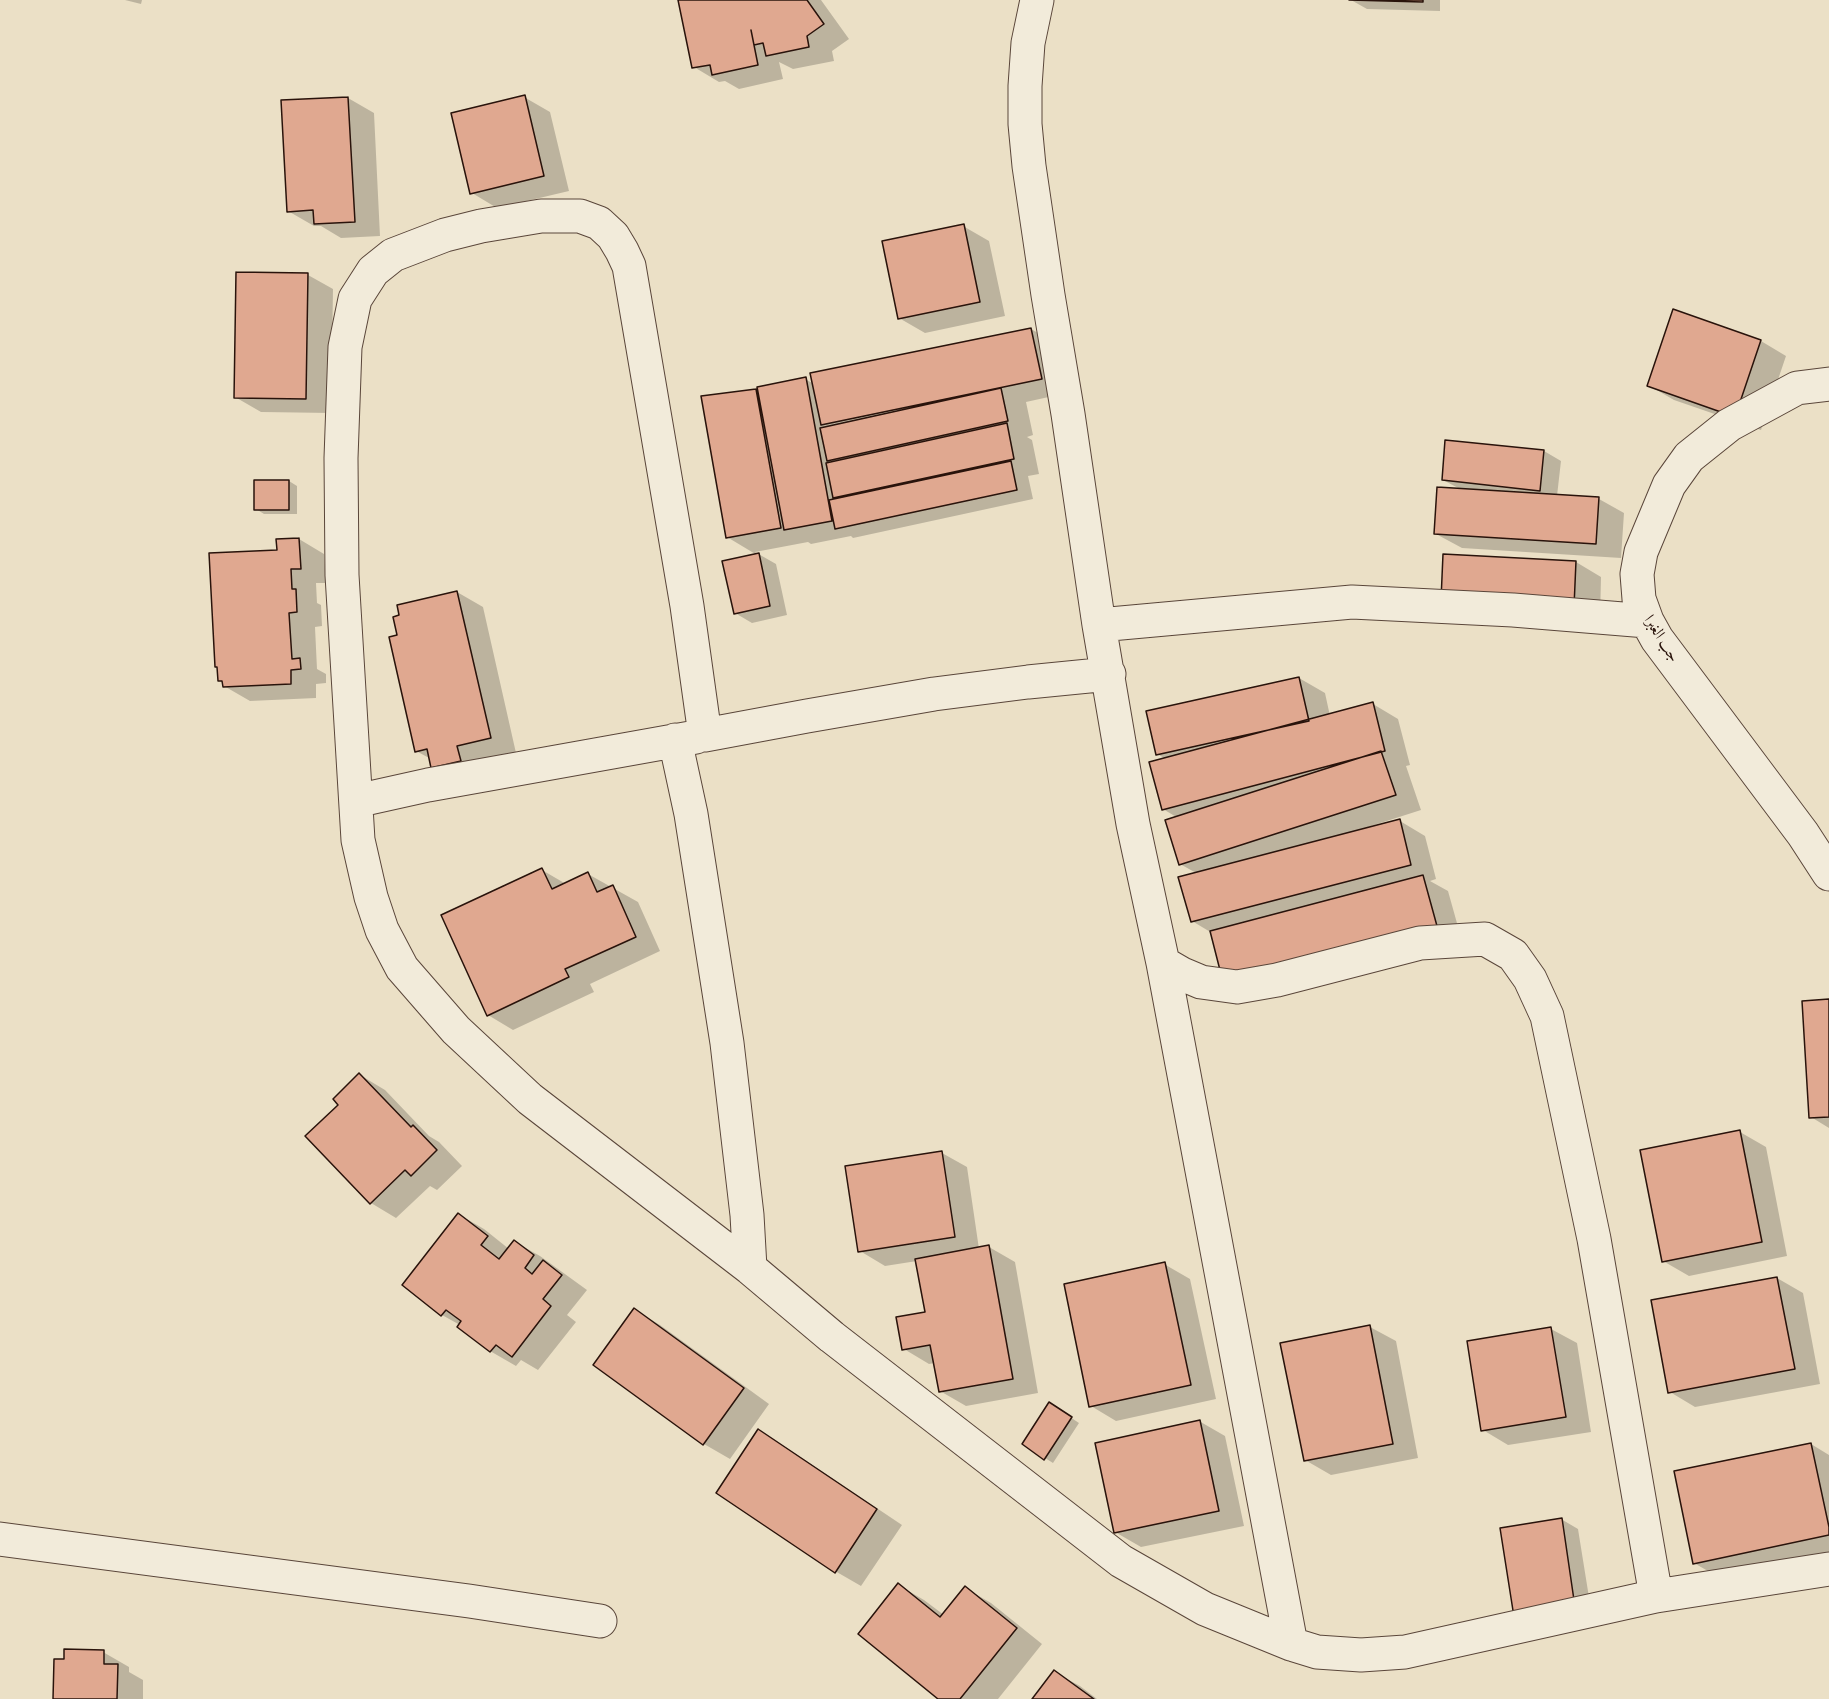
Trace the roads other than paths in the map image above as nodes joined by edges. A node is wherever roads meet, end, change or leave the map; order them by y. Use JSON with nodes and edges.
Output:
{"nodes":[{"id":1,"x":1037,"y":0,"type":"edge"},
{"id":2,"x":1829,"y":384,"type":"edge"},
{"id":3,"x":1647,"y":621,"type":"junction"},
{"id":4,"x":1100,"y":625,"type":"junction"},
{"id":5,"x":1108,"y":674,"type":"junction"},
{"id":6,"x":690,"y":737,"type":"junction"},
{"id":7,"x":356,"y":801,"type":"junction"},
{"id":8,"x":1829,"y":874,"type":"edge"},
{"id":9,"x":1163,"y":963,"type":"junction"},
{"id":10,"x":750,"y":1268,"type":"junction"},
{"id":11,"x":0,"y":1539,"type":"edge"},
{"id":12,"x":1829,"y":1569,"type":"edge"},
{"id":13,"x":1656,"y":1596,"type":"junction"},
{"id":14,"x":600,"y":1621,"type":"dead end"},
{"id":15,"x":1291,"y":1644,"type":"junction"}],
"edges":[{"from":1,"to":4,"type":"street"},
{"from":2,"to":3,"type":"street","name":"جب الغبرا"},
{"from":3,"to":4,"type":"street"},
{"from":3,"to":8,"type":"street","name":"جب الغبرا"},
{"from":4,"to":5,"type":"street"},
{"from":5,"to":6,"type":"street"},
{"from":5,"to":9,"type":"street"},
{"from":6,"to":7,"type":"street"},
{"from":6,"to":7,"type":"street"},
{"from":6,"to":10,"type":"street"},
{"from":7,"to":10,"type":"street"},
{"from":9,"to":13,"type":"street"},
{"from":9,"to":15,"type":"street"},
{"from":10,"to":15,"type":"street"},
{"from":11,"to":14,"type":"street"},
{"from":12,"to":13,"type":"street"},
{"from":13,"to":15,"type":"street"}]}
